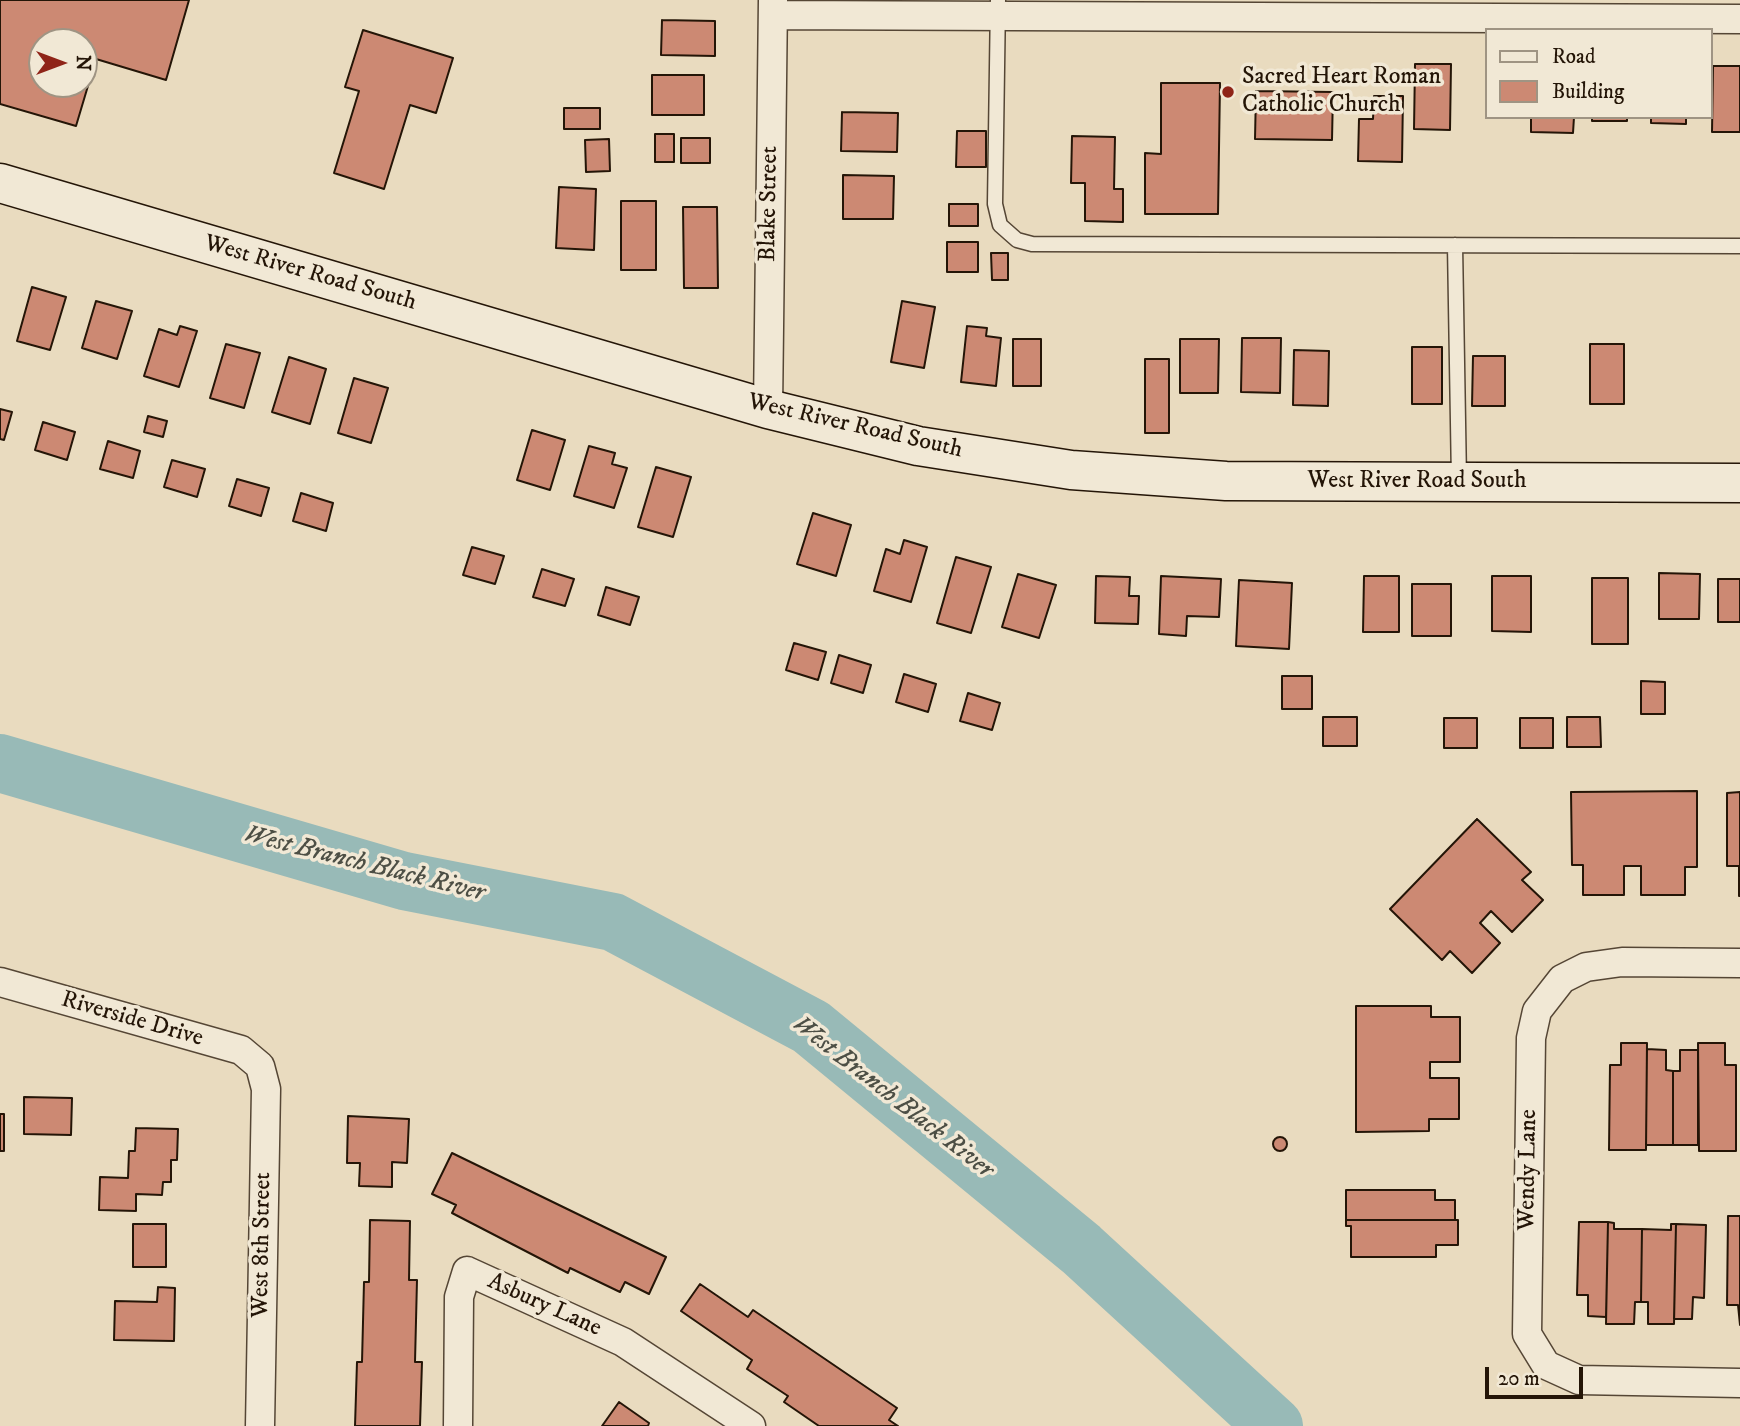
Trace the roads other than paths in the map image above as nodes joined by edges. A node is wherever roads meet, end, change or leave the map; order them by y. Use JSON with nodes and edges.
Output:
{"nodes":[{"id":1,"x":773,"y":8,"type":"edge"},
{"id":2,"x":998,"y":8,"type":"edge"},
{"id":3,"x":1740,"y":19,"type":"edge"},
{"id":4,"x":0,"y":183,"type":"edge"},
{"id":5,"x":1455,"y":245,"type":"junction"},
{"id":6,"x":1740,"y":246,"type":"edge"},
{"id":7,"x":768,"y":409,"type":"junction"},
{"id":8,"x":1459,"y":482,"type":"junction"},
{"id":9,"x":1740,"y":483,"type":"edge"},
{"id":10,"x":1740,"y":963,"type":"edge"},
{"id":11,"x":0,"y":982,"type":"edge"},
{"id":12,"x":260,"y":1066,"type":"joint"},
{"id":13,"x":1740,"y":1383,"type":"edge"},
{"id":14,"x":260,"y":1426,"type":"edge"},
{"id":15,"x":458,"y":1426,"type":"edge"},
{"id":16,"x":751,"y":1426,"type":"edge"}],
"edges":[{"from":1,"to":2,"type":"street"},
{"from":1,"to":7,"type":"street","name":"Blake Street"},
{"from":2,"to":3,"type":"street"},
{"from":2,"to":5,"type":"lane"},
{"from":4,"to":7,"type":"main road","name":"West River Road South"},
{"from":5,"to":6,"type":"lane"},
{"from":5,"to":8,"type":"lane"},
{"from":7,"to":8,"type":"main road","name":"West River Road South"},
{"from":8,"to":9,"type":"main road","name":"West River Road South"},
{"from":10,"to":13,"type":"street","name":"Wendy Lane"},
{"from":11,"to":12,"type":"street","name":"Riverside Drive"},
{"from":12,"to":14,"type":"street","name":"West 8th Street"},
{"from":15,"to":16,"type":"street","name":"Asbury Lane"}]}
